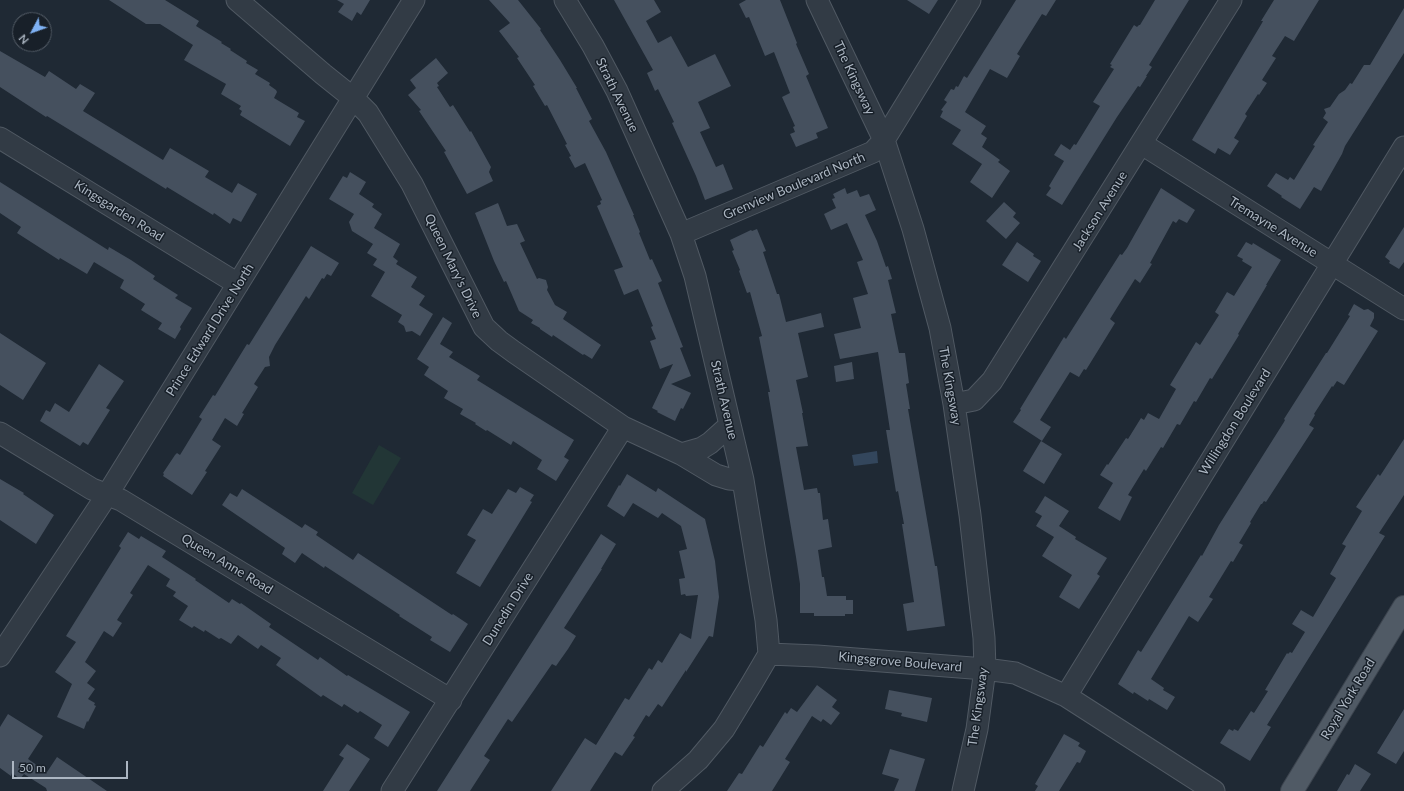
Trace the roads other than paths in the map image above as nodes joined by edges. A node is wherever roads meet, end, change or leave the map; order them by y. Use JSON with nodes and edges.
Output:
{"nodes":[{"id":1,"x":237,"y":0,"type":"edge"},
{"id":2,"x":414,"y":0,"type":"edge"},
{"id":3,"x":565,"y":0,"type":"edge"},
{"id":4,"x":817,"y":0,"type":"edge"},
{"id":5,"x":970,"y":0,"type":"edge"},
{"id":6,"x":1231,"y":0,"type":"edge"},
{"id":7,"x":353,"y":98,"type":"junction"},
{"id":8,"x":0,"y":138,"type":"edge"},
{"id":9,"x":884,"y":140,"type":"junction"},
{"id":10,"x":1142,"y":144,"type":"junction"},
{"id":11,"x":1404,"y":147,"type":"edge"},
{"id":12,"x":681,"y":234,"type":"junction"},
{"id":13,"x":1333,"y":264,"type":"junction"},
{"id":14,"x":238,"y":284,"type":"junction"},
{"id":15,"x":1404,"y":309,"type":"edge"},
{"id":16,"x":954,"y":404,"type":"junction"},
{"id":17,"x":730,"y":425,"type":"junction"},
{"id":18,"x":623,"y":427,"type":"junction"},
{"id":19,"x":0,"y":434,"type":"edge"},
{"id":20,"x":681,"y":454,"type":"junction"},
{"id":21,"x":743,"y":480,"type":"junction"},
{"id":22,"x":107,"y":495,"type":"junction"},
{"id":23,"x":1404,"y":607,"type":"edge"},
{"id":24,"x":769,"y":654,"type":"junction"},
{"id":25,"x":0,"y":656,"type":"edge"},
{"id":26,"x":985,"y":669,"type":"junction"},
{"id":27,"x":1066,"y":696,"type":"junction"},
{"id":28,"x":452,"y":700,"type":"junction"},
{"id":29,"x":392,"y":791,"type":"edge"},
{"id":30,"x":663,"y":791,"type":"edge"},
{"id":31,"x":962,"y":791,"type":"edge"},
{"id":32,"x":1214,"y":791,"type":"edge"},
{"id":33,"x":1292,"y":791,"type":"edge"}],
"edges":[{"from":1,"to":7,"type":"street","name":"Queen Mary's Drive"},
{"from":2,"to":7,"type":"street","name":"Prince Edward Drive North"},
{"from":3,"to":12,"type":"street","name":"Strath Avenue"},
{"from":4,"to":9,"type":"street","name":"The Kingsway"},
{"from":5,"to":9,"type":"street","name":"Grenview Boulevard North"},
{"from":6,"to":10,"type":"street","name":"Jackson Avenue"},
{"from":7,"to":14,"type":"street","name":"Prince Edward Drive North"},
{"from":7,"to":18,"type":"street","name":"Queen Mary's Drive"},
{"from":8,"to":14,"type":"street","name":"Kingsgarden Road"},
{"from":9,"to":12,"type":"street","name":"Grenview Boulevard North"},
{"from":9,"to":16,"type":"street","name":"The Kingsway"},
{"from":10,"to":13,"type":"street","name":"Tremayne Avenue"},
{"from":10,"to":16,"type":"street","name":"Jackson Avenue"},
{"from":11,"to":13,"type":"street","name":"Willingdon Boulevard"},
{"from":12,"to":17,"type":"street","name":"Strath Avenue"},
{"from":13,"to":15,"type":"street","name":"Tremayne Avenue"},
{"from":13,"to":27,"type":"street","name":"Willingdon Boulevard"},
{"from":14,"to":22,"type":"street","name":"Prince Edward Drive North"},
{"from":16,"to":26,"type":"street","name":"The Kingsway"},
{"from":17,"to":20,"type":"street"},
{"from":17,"to":21,"type":"street","name":"Strath Avenue"},
{"from":18,"to":20,"type":"street","name":"Queen Mary's Drive"},
{"from":18,"to":28,"type":"street","name":"Dunedin Drive"},
{"from":19,"to":22,"type":"street","name":"Queen Anne Road"},
{"from":20,"to":21,"type":"street","name":"Queen Mary's Drive"},
{"from":21,"to":24,"type":"street","name":"Strath Avenue"},
{"from":22,"to":25,"type":"street","name":"Prince Edward Drive North"},
{"from":22,"to":28,"type":"street","name":"Queen Anne Road"},
{"from":23,"to":33,"type":"main road","name":"Royal York Road"},
{"from":24,"to":26,"type":"street","name":"Kingsgrove Boulevard"},
{"from":24,"to":30,"type":"street"},
{"from":26,"to":27,"type":"street","name":"Kingsgrove Boulevard"},
{"from":26,"to":31,"type":"street","name":"The Kingsway"},
{"from":27,"to":32,"type":"street","name":"Kingsgrove Boulevard"},
{"from":28,"to":29,"type":"street","name":"Dunedin Drive"}]}
